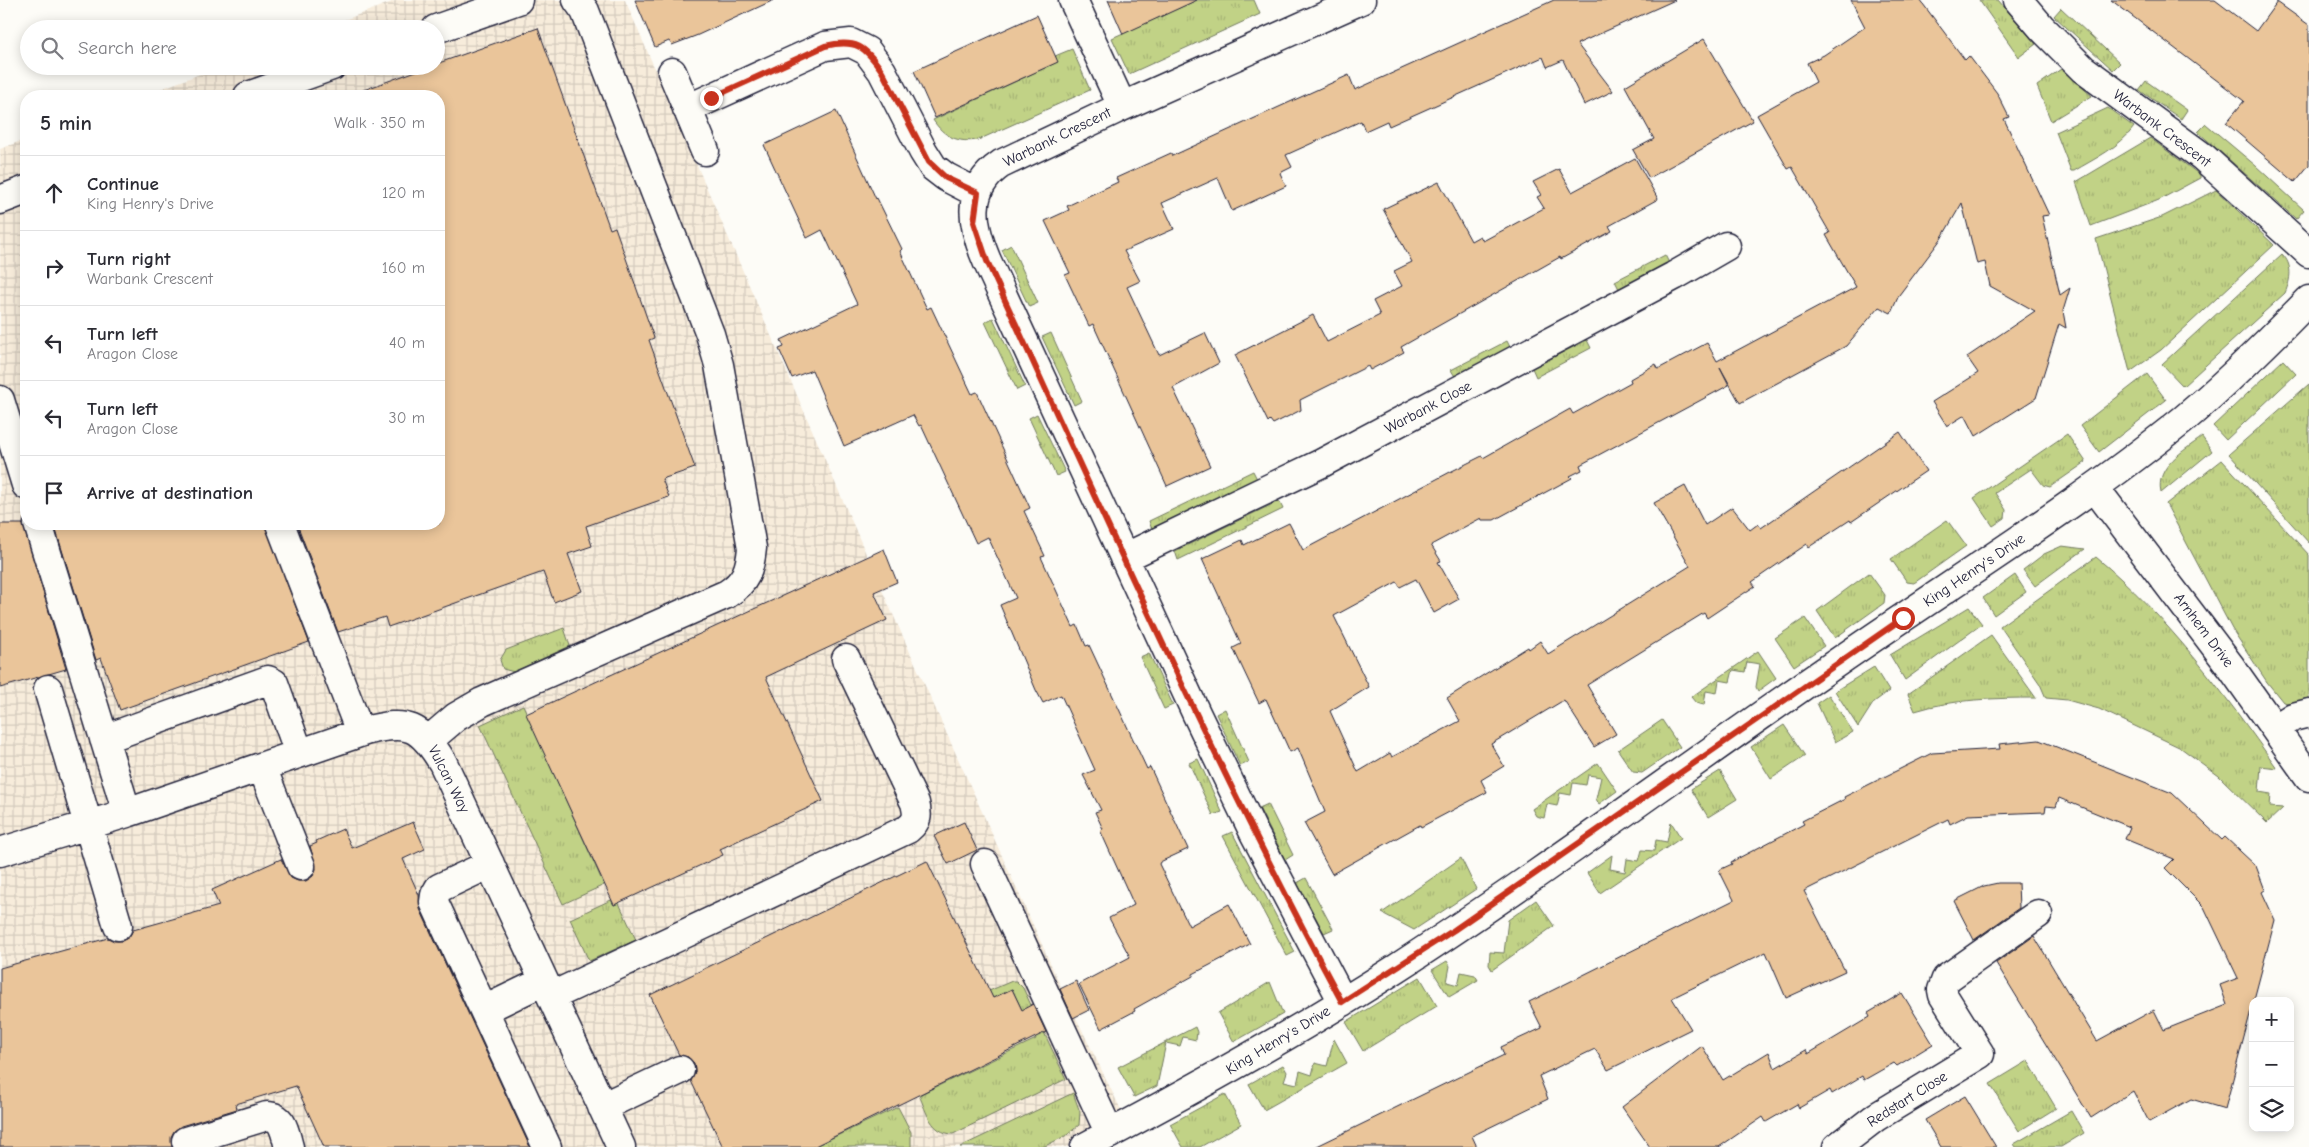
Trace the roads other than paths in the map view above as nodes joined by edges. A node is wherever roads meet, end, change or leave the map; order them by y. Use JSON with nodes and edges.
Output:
{"nodes":[{"id":1,"x":518,"y":0,"type":"edge"},
{"id":2,"x":577,"y":0,"type":"edge"},
{"id":3,"x":1073,"y":0,"type":"edge"},
{"id":4,"x":1361,"y":0,"type":"edge"},
{"id":5,"x":2018,"y":0,"type":"edge"},
{"id":6,"x":445,"y":26,"type":"edge"},
{"id":7,"x":672,"y":72,"type":"dead end"},
{"id":8,"x":307,"y":75,"type":"edge"},
{"id":9,"x":265,"y":90,"type":"edge"},
{"id":10,"x":1122,"y":106,"type":"junction"},
{"id":11,"x":687,"y":109,"type":"junction"},
{"id":12,"x":705,"y":151,"type":"dead end"},
{"id":13,"x":20,"y":192,"type":"edge"},
{"id":14,"x":978,"y":193,"type":"junction"},
{"id":15,"x":0,"y":200,"type":"edge"},
{"id":16,"x":1726,"y":246,"type":"dead end"},
{"id":17,"x":2309,"y":254,"type":"edge"},
{"id":18,"x":2309,"y":300,"type":"edge"},
{"id":19,"x":0,"y":400,"type":"edge"},
{"id":20,"x":20,"y":465,"type":"edge"},
{"id":21,"x":2094,"y":488,"type":"junction"},
{"id":22,"x":40,"y":530,"type":"edge"},
{"id":23,"x":282,"y":530,"type":"edge"},
{"id":24,"x":1124,"y":558,"type":"junction"},
{"id":25,"x":846,"y":660,"type":"dead end"},
{"id":26,"x":48,"y":690,"type":"dead end"},
{"id":27,"x":2309,"y":713,"type":"edge"},
{"id":28,"x":2276,"y":728,"type":"junction"},
{"id":29,"x":360,"y":732,"type":"junction"},
{"id":30,"x":104,"y":738,"type":"junction"},
{"id":31,"x":429,"y":740,"type":"junction"},
{"id":32,"x":299,"y":753,"type":"junction"},
{"id":33,"x":262,"y":767,"type":"junction"},
{"id":34,"x":2309,"y":777,"type":"edge"},
{"id":35,"x":127,"y":813,"type":"junction"},
{"id":36,"x":87,"y":826,"type":"junction"},
{"id":37,"x":0,"y":852,"type":"edge"},
{"id":38,"x":490,"y":864,"type":"junction"},
{"id":39,"x":985,"y":864,"type":"dead end"},
{"id":40,"x":301,"y":866,"type":"dead end"},
{"id":41,"x":2038,"y":914,"type":"dead end"},
{"id":42,"x":118,"y":926,"type":"dead end"},
{"id":43,"x":548,"y":988,"type":"junction"},
{"id":44,"x":1342,"y":1002,"type":"junction"},
{"id":45,"x":484,"y":1010,"type":"junction"},
{"id":46,"x":680,"y":1070,"type":"dead end"},
{"id":47,"x":602,"y":1107,"type":"junction"},
{"id":48,"x":1110,"y":1134,"type":"junction"},
{"id":49,"x":186,"y":1141,"type":"dead end"},
{"id":50,"x":614,"y":1145,"type":"edge"},
{"id":51,"x":289,"y":1147,"type":"edge"},
{"id":52,"x":547,"y":1147,"type":"edge"},
{"id":53,"x":1085,"y":1147,"type":"edge"},
{"id":54,"x":1837,"y":1147,"type":"edge"}],
"edges":[{"from":1,"to":6,"type":"street"},
{"from":2,"to":31,"type":"street"},
{"from":3,"to":10,"type":"street"},
{"from":4,"to":10,"type":"street","name":"Warbank Crescent"},
{"from":5,"to":17,"type":"street","name":"Warbank Crescent"},
{"from":7,"to":11,"type":"street"},
{"from":8,"to":9,"type":"street"},
{"from":10,"to":14,"type":"street","name":"Warbank Crescent"},
{"from":11,"to":12,"type":"street"},
{"from":11,"to":14,"type":"street"},
{"from":13,"to":15,"type":"street"},
{"from":14,"to":24,"type":"street","name":"Warbank Crescent"},
{"from":16,"to":24,"type":"street","name":"Warbank Close"},
{"from":18,"to":21,"type":"street","name":"King Henry's Drive"},
{"from":19,"to":20,"type":"street"},
{"from":21,"to":28,"type":"street","name":"Arnhem Drive"},
{"from":21,"to":44,"type":"street","name":"King Henry's Drive"},
{"from":22,"to":30,"type":"street"},
{"from":23,"to":29,"type":"street"},
{"from":24,"to":44,"type":"street","name":"Warbank Crescent"},
{"from":25,"to":43,"type":"street"},
{"from":26,"to":36,"type":"street"},
{"from":27,"to":28,"type":"street"},
{"from":28,"to":34,"type":"street","name":"Arnhem Drive"},
{"from":29,"to":31,"type":"street","name":"Vulcan Way"},
{"from":29,"to":32,"type":"street","name":"Vulcan Way"},
{"from":30,"to":32,"type":"street"},
{"from":30,"to":35,"type":"street"},
{"from":31,"to":38,"type":"street","name":"Vulcan Way"},
{"from":32,"to":33,"type":"street","name":"Vulcan Way"},
{"from":33,"to":35,"type":"street","name":"Vulcan Way"},
{"from":33,"to":40,"type":"street"},
{"from":35,"to":36,"type":"street","name":"Vulcan Way"},
{"from":36,"to":37,"type":"street","name":"Vulcan Way"},
{"from":36,"to":42,"type":"street"},
{"from":38,"to":43,"type":"street","name":"Vulcan Way"},
{"from":38,"to":45,"type":"street"},
{"from":39,"to":48,"type":"street"},
{"from":41,"to":54,"type":"street","name":"Redstart Close"},
{"from":43,"to":45,"type":"street"},
{"from":43,"to":47,"type":"street","name":"Vulcan Way"},
{"from":44,"to":48,"type":"street","name":"King Henry's Drive"},
{"from":45,"to":52,"type":"street"},
{"from":46,"to":47,"type":"street"},
{"from":47,"to":50,"type":"street","name":"Vulcan Way"},
{"from":48,"to":53,"type":"street","name":"King Henry's Drive"},
{"from":49,"to":51,"type":"street"}]}
